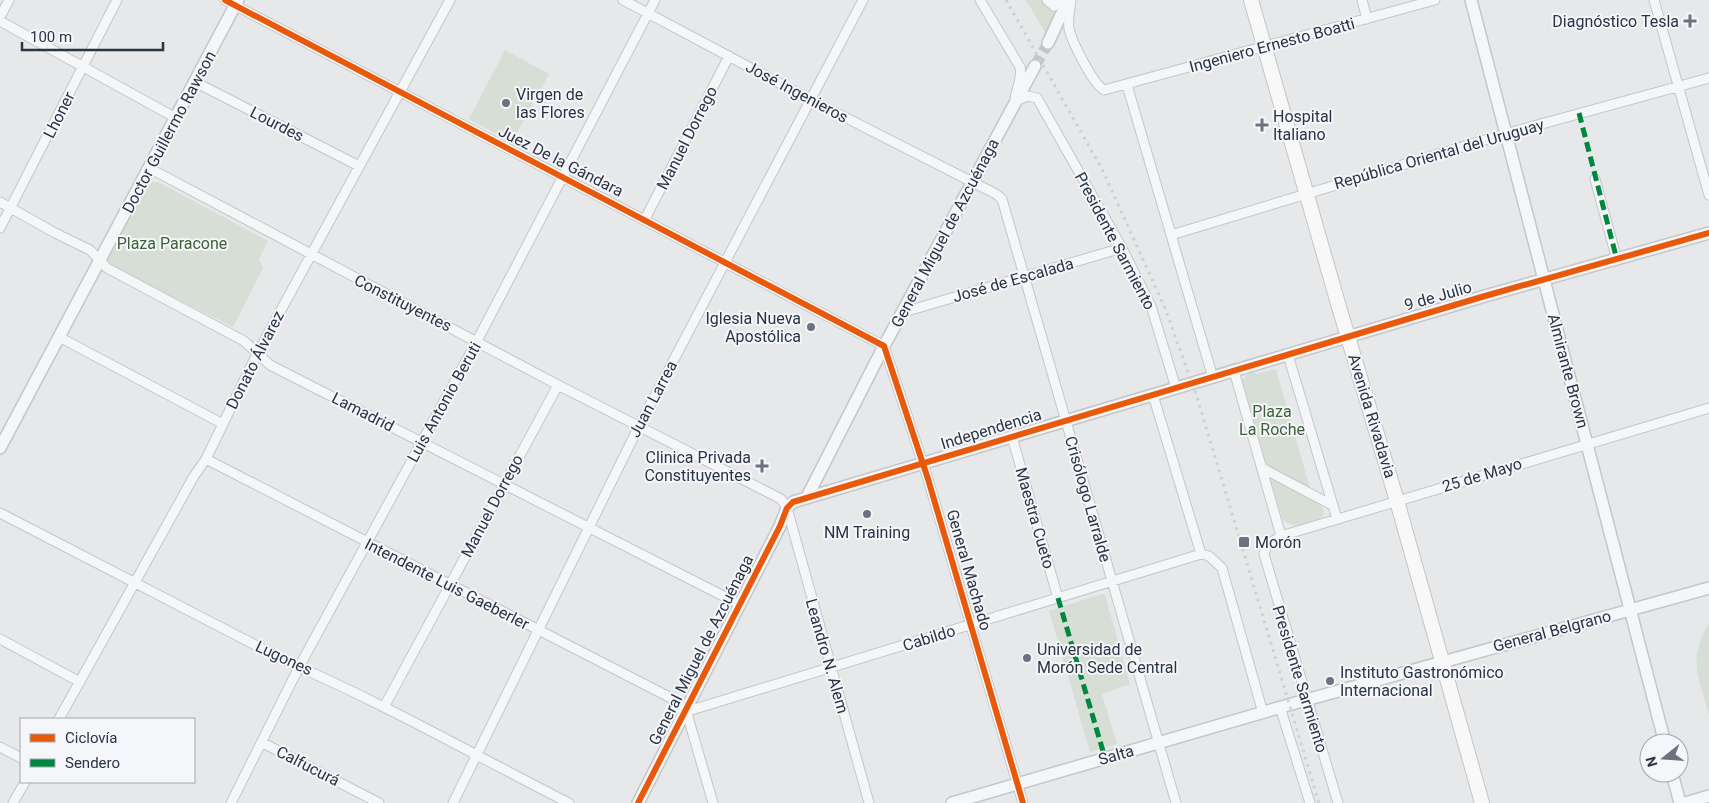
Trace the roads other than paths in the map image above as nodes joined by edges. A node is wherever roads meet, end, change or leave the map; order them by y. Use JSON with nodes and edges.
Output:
{"nodes":[{"id":1,"x":9,"y":0,"type":"edge"},
{"id":2,"x":117,"y":0,"type":"edge"},
{"id":3,"x":450,"y":0,"type":"edge"},
{"id":4,"x":623,"y":0,"type":"edge"},
{"id":5,"x":655,"y":0,"type":"edge"},
{"id":6,"x":863,"y":0,"type":"edge"},
{"id":7,"x":980,"y":0,"type":"edge"},
{"id":8,"x":1047,"y":0,"type":"edge"},
{"id":9,"x":1061,"y":0,"type":"edge"},
{"id":10,"x":1070,"y":0,"type":"edge"},
{"id":11,"x":1251,"y":0,"type":"edge"},
{"id":12,"x":1362,"y":0,"type":"edge"},
{"id":13,"x":1435,"y":0,"type":"edge"},
{"id":14,"x":1470,"y":0,"type":"edge"},
{"id":15,"x":1654,"y":0,"type":"edge"},
{"id":16,"x":233,"y":2,"type":"edge"},
{"id":17,"x":648,"y":13,"type":"junction"},
{"id":18,"x":0,"y":19,"type":"edge"},
{"id":19,"x":1367,"y":19,"type":"junction"},
{"id":20,"x":1048,"y":42,"type":"tunnel mouth"},
{"id":21,"x":1265,"y":47,"type":"junction"},
{"id":22,"x":729,"y":56,"type":"junction"},
{"id":23,"x":1035,"y":66,"type":"tunnel mouth"},
{"id":24,"x":84,"y":67,"type":"junction"},
{"id":25,"x":1709,"y":78,"type":"edge"},
{"id":26,"x":195,"y":82,"type":"junction"},
{"id":27,"x":1127,"y":85,"type":"junction"},
{"id":28,"x":1678,"y":86,"type":"junction"},
{"id":29,"x":401,"y":93,"type":"junction"},
{"id":30,"x":811,"y":100,"type":"junction"},
{"id":31,"x":1015,"y":102,"type":"junction"},
{"id":32,"x":176,"y":118,"type":"junction"},
{"id":33,"x":1505,"y":134,"type":"junction"},
{"id":34,"x":359,"y":166,"type":"junction"},
{"id":35,"x":149,"y":168,"type":"junction"},
{"id":36,"x":563,"y":177,"type":"junction"},
{"id":37,"x":1596,"y":179,"type":"dead end"},
{"id":38,"x":973,"y":182,"type":"junction"},
{"id":39,"x":1307,"y":193,"type":"junction"},
{"id":40,"x":1709,"y":195,"type":"edge"},
{"id":41,"x":0,"y":202,"type":"edge"},
{"id":42,"x":11,"y":208,"type":"junction"},
{"id":43,"x":645,"y":219,"type":"junction"},
{"id":44,"x":0,"y":228,"type":"edge"},
{"id":45,"x":1709,"y":233,"type":"edge"},
{"id":46,"x":1171,"y":235,"type":"junction"},
{"id":47,"x":1122,"y":248,"type":"junction"},
{"id":48,"x":312,"y":255,"type":"junction"},
{"id":49,"x":100,"y":260,"type":"junction"},
{"id":50,"x":1617,"y":260,"type":"junction"},
{"id":51,"x":726,"y":262,"type":"junction"},
{"id":52,"x":1024,"y":276,"type":"junction"},
{"id":53,"x":1544,"y":279,"type":"junction"},
{"id":54,"x":904,"y":312,"type":"junction"},
{"id":55,"x":1347,"y":337,"type":"junction"},
{"id":56,"x":61,"y":338,"type":"junction"},
{"id":57,"x":477,"y":341,"type":"junction"},
{"id":58,"x":884,"y":346,"type":"junction"},
{"id":59,"x":257,"y":354,"type":"junction"},
{"id":60,"x":1288,"y":355,"type":"junction"},
{"id":61,"x":1234,"y":371,"type":"junction"},
{"id":62,"x":1213,"y":378,"type":"junction"},
{"id":63,"x":558,"y":385,"type":"junction"},
{"id":64,"x":1176,"y":388,"type":"junction"},
{"id":65,"x":1153,"y":395,"type":"junction"},
{"id":66,"x":1709,"y":408,"type":"edge"},
{"id":67,"x":1065,"y":421,"type":"junction"},
{"id":68,"x":223,"y":424,"type":"junction"},
{"id":69,"x":639,"y":426,"type":"junction"},
{"id":70,"x":1012,"y":437,"type":"junction"},
{"id":71,"x":421,"y":441,"type":"junction"},
{"id":72,"x":1587,"y":444,"type":"junction"},
{"id":73,"x":0,"y":448,"type":"edge"},
{"id":74,"x":206,"y":459,"type":"junction"},
{"id":75,"x":923,"y":463,"type":"junction"},
{"id":76,"x":1262,"y":468,"type":"junction"},
{"id":77,"x":504,"y":484,"type":"junction"},
{"id":78,"x":807,"y":497,"type":"junction"},
{"id":79,"x":1397,"y":501,"type":"junction"},
{"id":80,"x":1332,"y":505,"type":"junction"},
{"id":81,"x":787,"y":508,"type":"junction"},
{"id":82,"x":0,"y":513,"type":"edge"},
{"id":83,"x":1337,"y":519,"type":"junction"},
{"id":84,"x":588,"y":529,"type":"junction"},
{"id":85,"x":1281,"y":536,"type":"junction"},
{"id":86,"x":368,"y":543,"type":"junction"},
{"id":87,"x":1201,"y":554,"type":"junction"},
{"id":88,"x":1264,"y":554,"type":"joint"},
{"id":89,"x":1112,"y":582,"type":"junction"},
{"id":90,"x":134,"y":584,"type":"junction"},
{"id":91,"x":450,"y":586,"type":"junction"},
{"id":92,"x":1709,"y":588,"type":"edge"},
{"id":93,"x":1058,"y":598,"type":"junction"},
{"id":94,"x":739,"y":604,"type":"junction"},
{"id":95,"x":1631,"y":610,"type":"junction"},
{"id":96,"x":971,"y":625,"type":"junction"},
{"id":97,"x":537,"y":631,"type":"junction"},
{"id":98,"x":0,"y":639,"type":"edge"},
{"id":99,"x":1442,"y":661,"type":"junction"},
{"id":100,"x":299,"y":667,"type":"junction"},
{"id":101,"x":830,"y":668,"type":"junction"},
{"id":102,"x":80,"y":682,"type":"junction"},
{"id":103,"x":1306,"y":700,"type":"junction"},
{"id":104,"x":384,"y":707,"type":"junction"},
{"id":105,"x":1280,"y":707,"type":"junction"},
{"id":106,"x":685,"y":712,"type":"junction"},
{"id":107,"x":1263,"y":712,"type":"junction"},
{"id":108,"x":60,"y":718,"type":"edge"},
{"id":109,"x":1662,"y":733,"type":"edge"},
{"id":110,"x":263,"y":743,"type":"junction"},
{"id":111,"x":1160,"y":743,"type":"junction"},
{"id":112,"x":0,"y":747,"type":"edge"},
{"id":113,"x":476,"y":756,"type":"junction"},
{"id":114,"x":20,"y":757,"type":"edge"},
{"id":115,"x":24,"y":783,"type":"edge"},
{"id":116,"x":1675,"y":783,"type":"edge"},
{"id":117,"x":1017,"y":784,"type":"junction"},
{"id":118,"x":1709,"y":796,"type":"edge"},
{"id":119,"x":13,"y":803,"type":"edge"},
{"id":120,"x":232,"y":803,"type":"edge"},
{"id":121,"x":379,"y":803,"type":"edge"},
{"id":122,"x":453,"y":803,"type":"edge"},
{"id":123,"x":569,"y":803,"type":"edge"},
{"id":124,"x":638,"y":803,"type":"edge"},
{"id":125,"x":713,"y":803,"type":"edge"},
{"id":126,"x":869,"y":803,"type":"edge"},
{"id":127,"x":952,"y":803,"type":"edge"},
{"id":128,"x":1023,"y":803,"type":"edge"},
{"id":129,"x":1176,"y":803,"type":"edge"},
{"id":130,"x":1310,"y":803,"type":"edge"},
{"id":131,"x":1338,"y":803,"type":"edge"},
{"id":132,"x":1482,"y":803,"type":"edge"},
{"id":133,"x":1680,"y":803,"type":"edge"},
{"id":134,"x":1685,"y":803,"type":"edge"}],
"edges":[{"from":1,"to":18,"type":"street"},
{"from":2,"to":24,"type":"street","name":"Lhoner"},
{"from":3,"to":29,"type":"street","name":"Donato Álvarez"},
{"from":4,"to":17,"type":"street","name":"José Ingenieros"},
{"from":5,"to":17,"type":"street","name":"Luis Antonio Beruti"},
{"from":6,"to":30,"type":"street","name":"Juan Larrea"},
{"from":7,"to":31,"type":"street","name":"General Miguel de Azcuénaga"},
{"from":8,"to":9,"type":"street"},
{"from":10,"to":20,"type":"street"},
{"from":10,"to":27,"type":"street","name":"Ingeniero Ernesto Boatti"},
{"from":11,"to":21,"type":"main road","name":"Avenida Rivadavia"},
{"from":12,"to":19,"type":"street"},
{"from":13,"to":19,"type":"street","name":"Ingeniero Ernesto Boatti"},
{"from":14,"to":33,"type":"street","name":"Almirante Brown"},
{"from":15,"to":28,"type":"street"},
{"from":16,"to":26,"type":"street","name":"Doctor Guillermo Rawson"},
{"from":16,"to":29,"type":"street","name":"Juez De la Gándara"},
{"from":17,"to":22,"type":"street","name":"José Ingenieros"},
{"from":17,"to":36,"type":"street","name":"Luis Antonio Beruti"},
{"from":18,"to":24,"type":"street"},
{"from":19,"to":21,"type":"street","name":"Ingeniero Ernesto Boatti"},
{"from":21,"to":27,"type":"street","name":"Ingeniero Ernesto Boatti"},
{"from":21,"to":39,"type":"main road","name":"Avenida Rivadavia"},
{"from":22,"to":30,"type":"street","name":"José Ingenieros"},
{"from":22,"to":43,"type":"street","name":"Manuel Dorrego"},
{"from":23,"to":31,"type":"street","name":"General Miguel de Azcuénaga"},
{"from":24,"to":32,"type":"street"},
{"from":24,"to":42,"type":"street","name":"Lhoner"},
{"from":25,"to":28,"type":"street","name":"República Oriental del Uruguay"},
{"from":26,"to":32,"type":"street","name":"Doctor Guillermo Rawson"},
{"from":26,"to":34,"type":"street","name":"Lourdes"},
{"from":27,"to":46,"type":"street"},
{"from":28,"to":33,"type":"street","name":"República Oriental del Uruguay"},
{"from":28,"to":40,"type":"street"},
{"from":29,"to":34,"type":"street","name":"Donato Álvarez"},
{"from":29,"to":36,"type":"street","name":"Juez De la Gándara"},
{"from":30,"to":38,"type":"street","name":"José Ingenieros"},
{"from":30,"to":51,"type":"street","name":"Juan Larrea"},
{"from":31,"to":38,"type":"street","name":"General Miguel de Azcuénaga"},
{"from":31,"to":47,"type":"street","name":"Presidente Sarmiento"},
{"from":32,"to":35,"type":"street","name":"Doctor Guillermo Rawson"},
{"from":33,"to":39,"type":"street","name":"República Oriental del Uruguay"},
{"from":33,"to":53,"type":"street","name":"Almirante Brown"},
{"from":34,"to":48,"type":"street","name":"Donato Álvarez"},
{"from":35,"to":48,"type":"street","name":"Constituyentes"},
{"from":35,"to":49,"type":"street","name":"Doctor Guillermo Rawson"},
{"from":36,"to":43,"type":"street","name":"Juez De la Gándara"},
{"from":36,"to":57,"type":"street","name":"Luis Antonio Beruti"},
{"from":37,"to":50,"type":"street"},
{"from":38,"to":52,"type":"street","name":"Crisólogo Larralde"},
{"from":38,"to":54,"type":"street","name":"General Miguel de Azcuénaga"},
{"from":39,"to":46,"type":"street","name":"República Oriental del Uruguay"},
{"from":39,"to":55,"type":"main road","name":"Avenida Rivadavia"},
{"from":41,"to":42,"type":"street","name":"Lamadrid"},
{"from":42,"to":44,"type":"street","name":"Lhoner"},
{"from":42,"to":49,"type":"street","name":"Lamadrid"},
{"from":43,"to":51,"type":"street","name":"Juez De la Gándara"},
{"from":45,"to":50,"type":"street","name":"9 de Julio"},
{"from":46,"to":62,"type":"street"},
{"from":47,"to":52,"type":"street","name":"José de Escalada"},
{"from":47,"to":64,"type":"street","name":"Presidente Sarmiento"},
{"from":48,"to":57,"type":"street","name":"Constituyentes"},
{"from":48,"to":59,"type":"street","name":"Donato Álvarez"},
{"from":49,"to":56,"type":"street","name":"Doctor Guillermo Rawson"},
{"from":49,"to":59,"type":"street","name":"Lamadrid"},
{"from":50,"to":53,"type":"street","name":"9 de Julio"},
{"from":51,"to":58,"type":"street","name":"Juez De la Gándara"},
{"from":51,"to":69,"type":"street","name":"Juan Larrea"},
{"from":52,"to":54,"type":"street","name":"José de Escalada"},
{"from":52,"to":67,"type":"street","name":"Crisólogo Larralde"},
{"from":53,"to":55,"type":"street","name":"9 de Julio"},
{"from":53,"to":72,"type":"street","name":"Almirante Brown"},
{"from":54,"to":58,"type":"street","name":"General Miguel de Azcuénaga"},
{"from":55,"to":60,"type":"street","name":"9 de Julio"},
{"from":55,"to":79,"type":"main road","name":"Avenida Rivadavia"},
{"from":56,"to":68,"type":"street"},
{"from":56,"to":73,"type":"street","name":"Doctor Guillermo Rawson"},
{"from":57,"to":63,"type":"street","name":"Constituyentes"},
{"from":57,"to":71,"type":"street","name":"Luis Antonio Beruti"},
{"from":58,"to":75,"type":"street","name":"General Machado"},
{"from":58,"to":78,"type":"street","name":"General Miguel de Azcuénaga"},
{"from":59,"to":68,"type":"street","name":"Donato Álvarez"},
{"from":59,"to":71,"type":"street","name":"Lamadrid"},
{"from":60,"to":61,"type":"street","name":"9 de Julio"},
{"from":60,"to":80,"type":"street"},
{"from":61,"to":62,"type":"street","name":"9 de Julio"},
{"from":61,"to":76,"type":"street"},
{"from":62,"to":64,"type":"street","name":"9 de Julio"},
{"from":63,"to":69,"type":"street","name":"Constituyentes"},
{"from":63,"to":77,"type":"street","name":"Manuel Dorrego"},
{"from":64,"to":65,"type":"street","name":"Independencia"},
{"from":65,"to":67,"type":"street","name":"Independencia"},
{"from":65,"to":87,"type":"street"},
{"from":66,"to":72,"type":"street","name":"25 de Mayo"},
{"from":67,"to":70,"type":"street","name":"Independencia"},
{"from":67,"to":89,"type":"street","name":"Crisólogo Larralde"},
{"from":68,"to":74,"type":"street","name":"Donato Álvarez"},
{"from":69,"to":81,"type":"street","name":"Constituyentes"},
{"from":69,"to":84,"type":"street","name":"Juan Larrea"},
{"from":70,"to":75,"type":"street","name":"Independencia"},
{"from":70,"to":93,"type":"street","name":"Maestra Cueto"},
{"from":71,"to":77,"type":"street","name":"Lamadrid"},
{"from":71,"to":86,"type":"street","name":"Luis Antonio Beruti"},
{"from":72,"to":79,"type":"street","name":"25 de Mayo"},
{"from":72,"to":95,"type":"street","name":"Almirante Brown"},
{"from":74,"to":86,"type":"street","name":"Intendente Luis Gaeberler"},
{"from":74,"to":90,"type":"street","name":"Donato Álvarez"},
{"from":75,"to":78,"type":"street","name":"Independencia"},
{"from":75,"to":96,"type":"street","name":"General Machado"},
{"from":76,"to":80,"type":"street"},
{"from":76,"to":85,"type":"street"},
{"from":77,"to":84,"type":"street","name":"Lamadrid"},
{"from":77,"to":91,"type":"street","name":"Manuel Dorrego"},
{"from":78,"to":81,"type":"street","name":"Independencia"},
{"from":79,"to":83,"type":"street","name":"25 de Mayo"},
{"from":79,"to":99,"type":"main road","name":"Avenida Rivadavia"},
{"from":80,"to":83,"type":"street"},
{"from":81,"to":94,"type":"street","name":"General Miguel de Azcuénaga"},
{"from":81,"to":101,"type":"street","name":"Leandro N. Alem"},
{"from":82,"to":90,"type":"street","name":"Lugones"},
{"from":83,"to":85,"type":"street","name":"25 de Mayo"},
{"from":84,"to":94,"type":"street","name":"Lamadrid"},
{"from":84,"to":97,"type":"street","name":"Juan Larrea"},
{"from":85,"to":88,"type":"street","name":"25 de Mayo"},
{"from":86,"to":91,"type":"street","name":"Intendente Luis Gaeberler"},
{"from":86,"to":100,"type":"street","name":"Luis Antonio Beruti"},
{"from":87,"to":89,"type":"street","name":"Cabildo"},
{"from":87,"to":107,"type":"street"},
{"from":88,"to":103,"type":"street","name":"Presidente Sarmiento"},
{"from":89,"to":93,"type":"street","name":"Cabildo"},
{"from":89,"to":111,"type":"street","name":"Crisólogo Larralde"},
{"from":90,"to":100,"type":"street","name":"Lugones"},
{"from":90,"to":102,"type":"street","name":"Donato Álvarez"},
{"from":91,"to":97,"type":"street","name":"Intendente Luis Gaeberler"},
{"from":91,"to":104,"type":"street","name":"Manuel Dorrego"},
{"from":92,"to":95,"type":"street","name":"General Belgrano"},
{"from":93,"to":96,"type":"street","name":"Cabildo"},
{"from":94,"to":106,"type":"street","name":"General Miguel de Azcuénaga"},
{"from":95,"to":99,"type":"street","name":"General Belgrano"},
{"from":95,"to":109,"type":"street","name":"Almirante Brown"},
{"from":96,"to":101,"type":"street","name":"Cabildo"},
{"from":96,"to":117,"type":"street","name":"General Machado"},
{"from":97,"to":106,"type":"street","name":"Intendente Luis Gaeberler"},
{"from":97,"to":113,"type":"street","name":"Juan Larrea"},
{"from":98,"to":102,"type":"street"},
{"from":99,"to":103,"type":"street","name":"General Belgrano"},
{"from":99,"to":132,"type":"main road","name":"Avenida Rivadavia"},
{"from":100,"to":104,"type":"street","name":"Lugones"},
{"from":100,"to":110,"type":"street","name":"Luis Antonio Beruti"},
{"from":101,"to":106,"type":"street","name":"Cabildo"},
{"from":101,"to":126,"type":"street","name":"Leandro N. Alem"},
{"from":102,"to":108,"type":"street","name":"Donato Álvarez"},
{"from":103,"to":105,"type":"street","name":"General Belgrano"},
{"from":103,"to":131,"type":"street","name":"Presidente Sarmiento"},
{"from":104,"to":113,"type":"street","name":"Lugones"},
{"from":105,"to":107,"type":"street","name":"Salta"},
{"from":105,"to":130,"type":"street","name":"Presidente Sarmiento"},
{"from":106,"to":124,"type":"street","name":"General Miguel de Azcuénaga"},
{"from":106,"to":125,"type":"street"},
{"from":107,"to":111,"type":"street","name":"Salta"},
{"from":110,"to":120,"type":"street","name":"Luis Antonio Beruti"},
{"from":110,"to":121,"type":"street","name":"Calfucurá"},
{"from":111,"to":117,"type":"street","name":"Salta"},
{"from":111,"to":129,"type":"street","name":"Crisólogo Larralde"},
{"from":112,"to":114,"type":"street"},
{"from":113,"to":122,"type":"street","name":"Juan Larrea"},
{"from":113,"to":123,"type":"street","name":"Lugones"},
{"from":115,"to":119,"type":"street"},
{"from":116,"to":133,"type":"street"},
{"from":117,"to":127,"type":"street","name":"Salta"},
{"from":117,"to":128,"type":"street","name":"General Machado"},
{"from":118,"to":134,"type":"street"}]}
